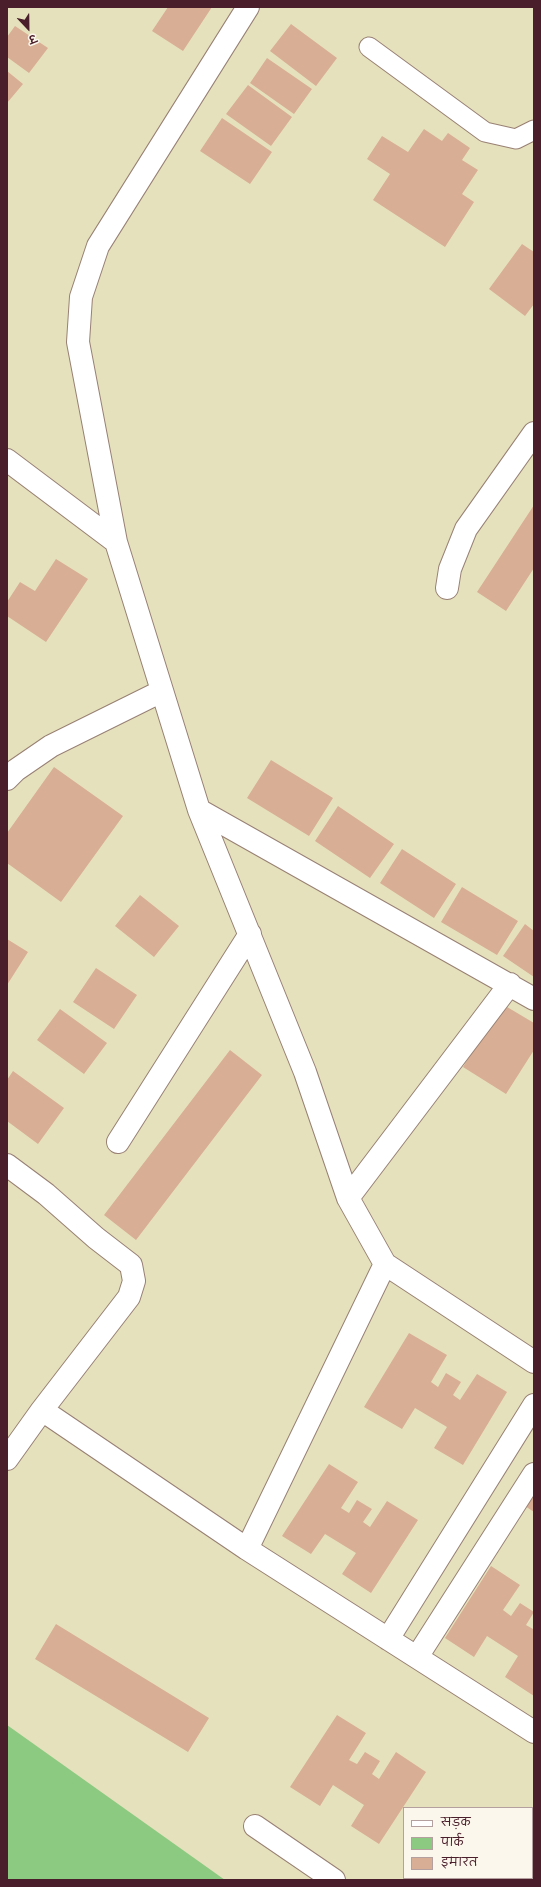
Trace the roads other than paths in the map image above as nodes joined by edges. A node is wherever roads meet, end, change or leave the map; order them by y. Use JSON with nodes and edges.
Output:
{"nodes":[{"id":1,"x":248,"y":7,"type":"edge"},
{"id":2,"x":369,"y":47,"type":"dead end"},
{"id":3,"x":534,"y":130,"type":"edge"},
{"id":4,"x":534,"y":433,"type":"edge"},
{"id":5,"x":7,"y":460,"type":"edge"},
{"id":6,"x":116,"y":542,"type":"junction"},
{"id":7,"x":447,"y":588,"type":"dead end"},
{"id":8,"x":162,"y":691,"type":"junction"},
{"id":9,"x":7,"y":778,"type":"edge"},
{"id":10,"x":199,"y":810,"type":"junction"},
{"id":11,"x":250,"y":934,"type":"junction"},
{"id":12,"x":510,"y":984,"type":"junction"},
{"id":13,"x":534,"y":998,"type":"edge"},
{"id":14,"x":118,"y":1142,"type":"dead end"},
{"id":15,"x":7,"y":1165,"type":"edge"},
{"id":16,"x":348,"y":1198,"type":"junction"},
{"id":17,"x":385,"y":1264,"type":"junction"},
{"id":18,"x":534,"y":1362,"type":"edge"},
{"id":19,"x":534,"y":1405,"type":"edge"},
{"id":20,"x":42,"y":1410,"type":"junction"},
{"id":21,"x":7,"y":1459,"type":"edge"},
{"id":22,"x":534,"y":1474,"type":"edge"},
{"id":23,"x":247,"y":1548,"type":"junction"},
{"id":24,"x":388,"y":1639,"type":"junction"},
{"id":25,"x":417,"y":1657,"type":"junction"},
{"id":26,"x":534,"y":1732,"type":"edge"},
{"id":27,"x":255,"y":1826,"type":"dead end"},
{"id":28,"x":334,"y":1880,"type":"edge"}],
"edges":[{"from":1,"to":6,"type":"street"},
{"from":2,"to":3,"type":"lane"},
{"from":4,"to":7,"type":"street"},
{"from":5,"to":6,"type":"street"},
{"from":6,"to":8,"type":"street"},
{"from":8,"to":9,"type":"street"},
{"from":8,"to":10,"type":"street"},
{"from":10,"to":11,"type":"street"},
{"from":10,"to":12,"type":"street"},
{"from":11,"to":14,"type":"street"},
{"from":11,"to":16,"type":"street"},
{"from":12,"to":13,"type":"street"},
{"from":12,"to":16,"type":"street"},
{"from":15,"to":20,"type":"street"},
{"from":16,"to":17,"type":"street"},
{"from":17,"to":18,"type":"street"},
{"from":17,"to":23,"type":"street"},
{"from":19,"to":24,"type":"street"},
{"from":20,"to":21,"type":"street"},
{"from":20,"to":23,"type":"street"},
{"from":22,"to":25,"type":"street"},
{"from":23,"to":24,"type":"street"},
{"from":24,"to":25,"type":"street"},
{"from":25,"to":26,"type":"street"},
{"from":27,"to":28,"type":"street"}]}
